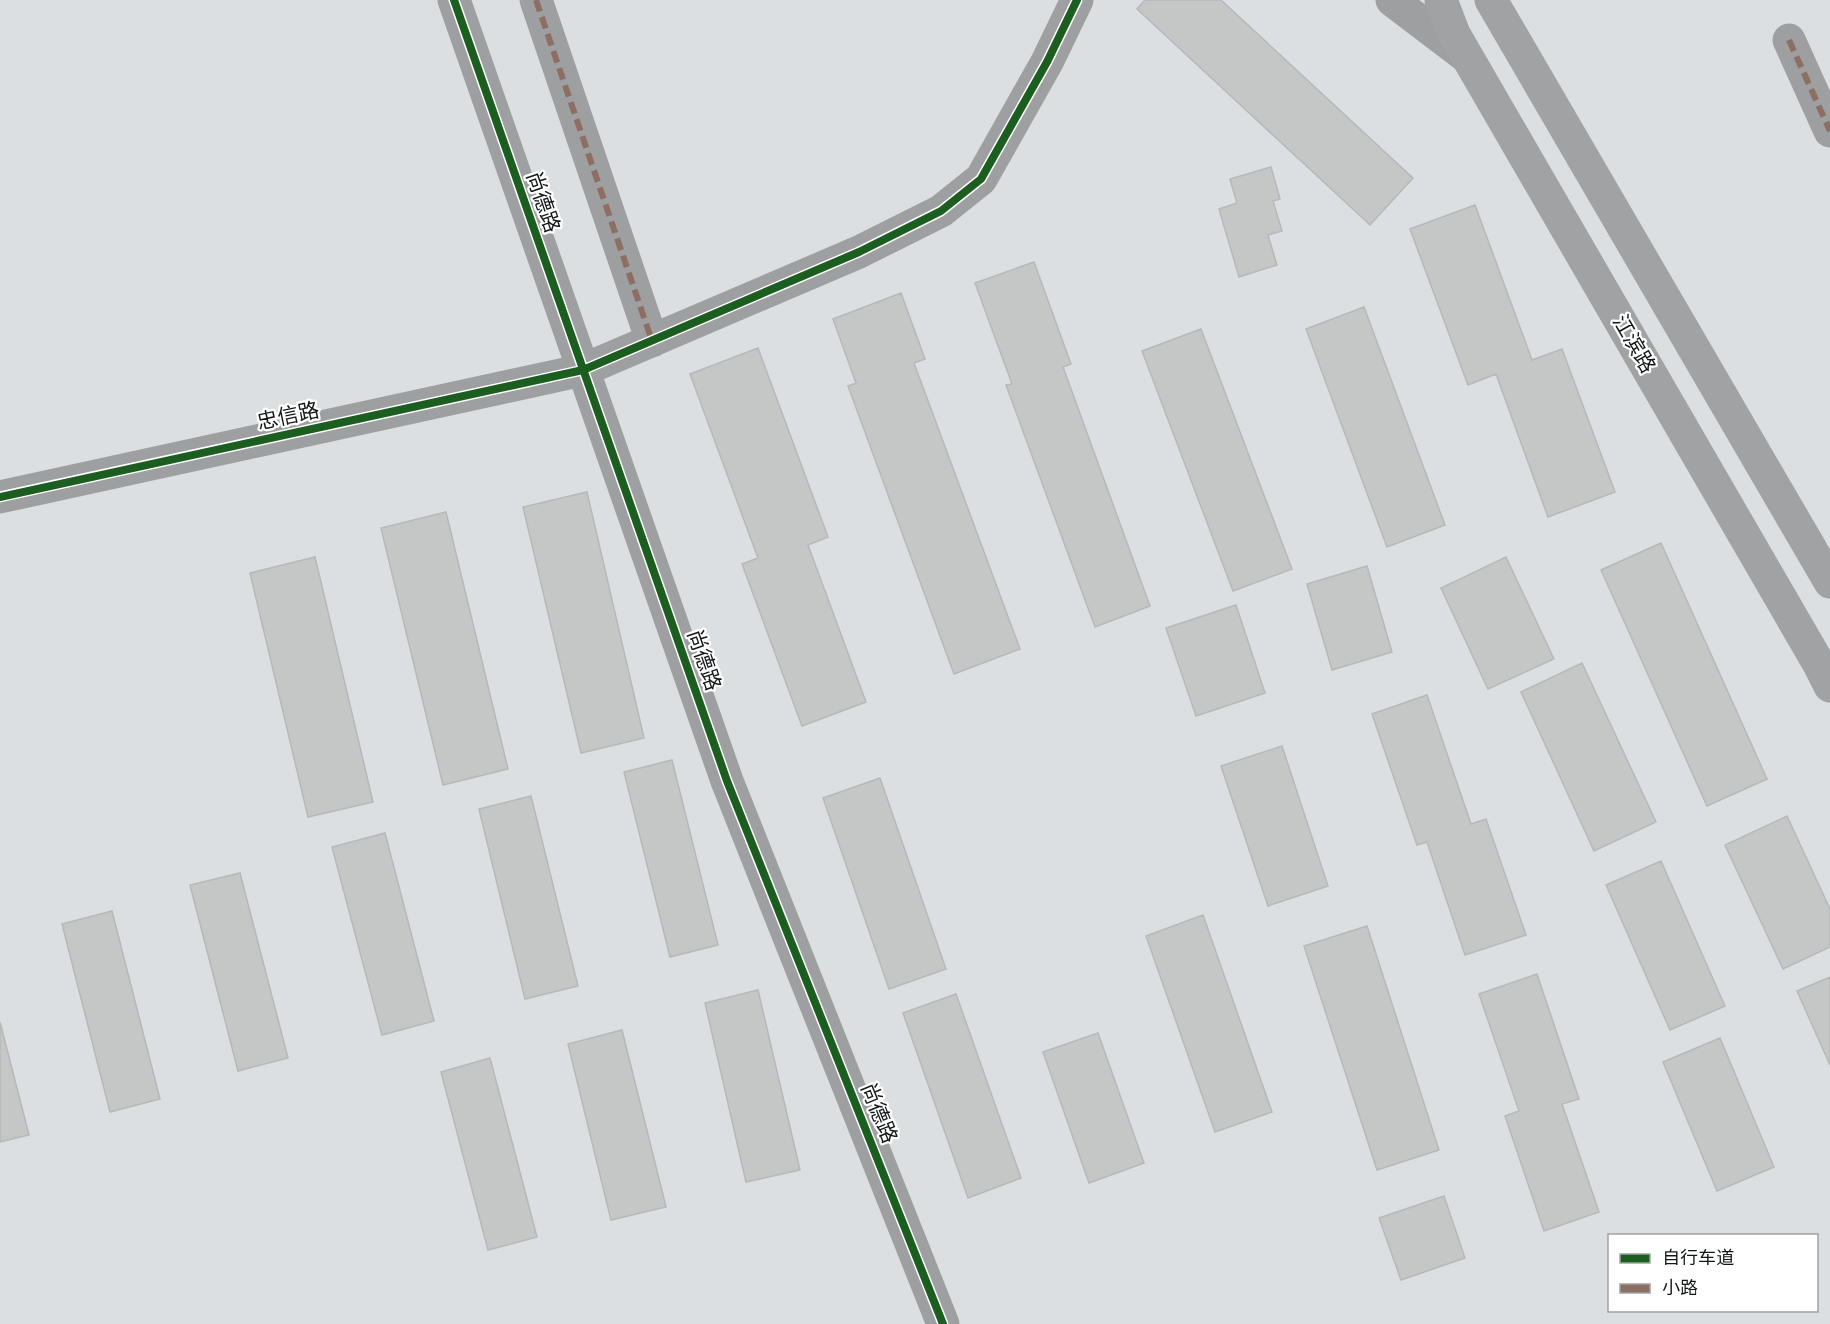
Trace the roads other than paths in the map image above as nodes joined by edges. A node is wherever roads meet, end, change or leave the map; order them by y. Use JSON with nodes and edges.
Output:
{"nodes":[{"id":1,"x":454,"y":0,"type":"edge"},
{"id":2,"x":536,"y":0,"type":"edge"},
{"id":3,"x":1077,"y":0,"type":"edge"},
{"id":4,"x":1392,"y":0,"type":"edge"},
{"id":5,"x":1441,"y":0,"type":"edge"},
{"id":6,"x":1491,"y":0,"type":"edge"},
{"id":7,"x":1789,"y":40,"type":"dead end"},
{"id":8,"x":1467,"y":57,"type":"junction"},
{"id":9,"x":1830,"y":131,"type":"edge"},
{"id":10,"x":652,"y":341,"type":"junction"},
{"id":11,"x":584,"y":370,"type":"junction"},
{"id":12,"x":0,"y":497,"type":"edge"},
{"id":13,"x":1830,"y":582,"type":"edge"},
{"id":14,"x":1830,"y":687,"type":"edge"},
{"id":15,"x":943,"y":1324,"type":"edge"}],
"edges":[{"from":1,"to":11,"type":"street","name":"尚德路"},
{"from":2,"to":10,"type":"street"},
{"from":3,"to":10,"type":"street","name":"忠信路"},
{"from":4,"to":8,"type":"street"},
{"from":5,"to":8,"type":"main road","name":"江滨路"},
{"from":6,"to":13,"type":"main road"},
{"from":7,"to":9,"type":"street"},
{"from":8,"to":14,"type":"main road","name":"江滨路"},
{"from":10,"to":11,"type":"street","name":"忠信路"},
{"from":11,"to":12,"type":"street","name":"忠信路"},
{"from":11,"to":15,"type":"street","name":"尚德路"}]}
